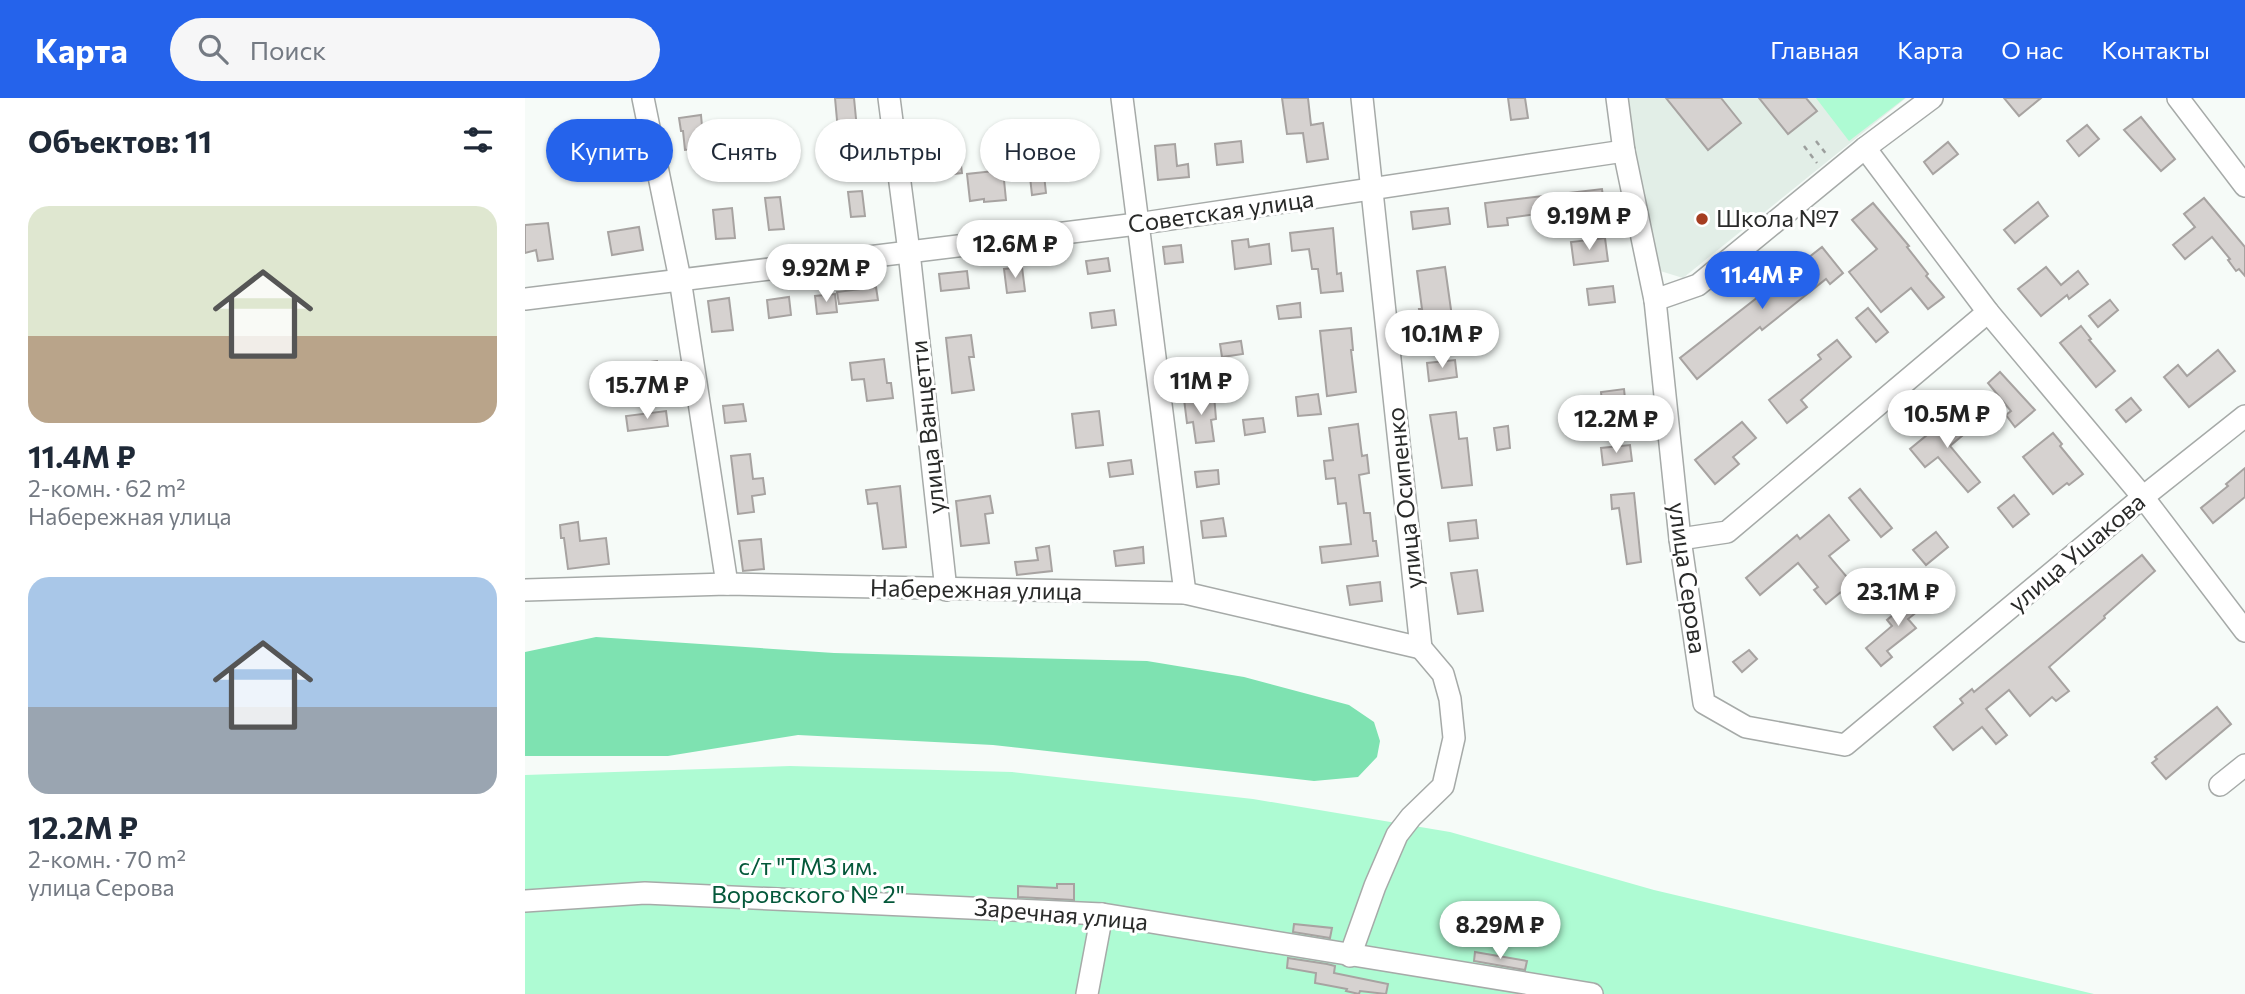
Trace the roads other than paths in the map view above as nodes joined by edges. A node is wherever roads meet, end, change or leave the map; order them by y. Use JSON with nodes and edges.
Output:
{"nodes":[{"id":1,"x":643,"y":98,"type":"edge"},
{"id":2,"x":889,"y":98,"type":"edge"},
{"id":3,"x":1122,"y":98,"type":"edge"},
{"id":4,"x":1361,"y":98,"type":"edge"},
{"id":5,"x":1617,"y":98,"type":"edge"},
{"id":6,"x":1932,"y":98,"type":"edge"},
{"id":7,"x":2178,"y":98,"type":"edge"},
{"id":8,"x":1865,"y":148,"type":"junction"},
{"id":9,"x":1624,"y":151,"type":"junction"},
{"id":10,"x":2245,"y":186,"type":"edge"},
{"id":11,"x":1372,"y":190,"type":"junction"},
{"id":12,"x":1137,"y":224,"type":"junction"},
{"id":13,"x":909,"y":253,"type":"junction"},
{"id":14,"x":680,"y":279,"type":"junction"},
{"id":15,"x":525,"y":299,"type":"edge"},
{"id":16,"x":1655,"y":300,"type":"junction"},
{"id":17,"x":1988,"y":312,"type":"junction"},
{"id":18,"x":2245,"y":416,"type":"edge"},
{"id":19,"x":2143,"y":497,"type":"junction"},
{"id":20,"x":1680,"y":539,"type":"junction"},
{"id":21,"x":727,"y":584,"type":"junction"},
{"id":22,"x":525,"y":590,"type":"edge"},
{"id":23,"x":946,"y":590,"type":"junction"},
{"id":24,"x":1185,"y":593,"type":"junction"},
{"id":25,"x":2245,"y":631,"type":"edge"},
{"id":26,"x":1421,"y":648,"type":"junction"},
{"id":27,"x":1845,"y":745,"type":"joint"},
{"id":28,"x":2245,"y":765,"type":"edge"},
{"id":29,"x":2220,"y":785,"type":"dead end"},
{"id":30,"x":525,"y":901,"type":"edge"},
{"id":31,"x":1103,"y":914,"type":"junction"},
{"id":32,"x":1350,"y":956,"type":"junction"},
{"id":33,"x":1087,"y":994,"type":"edge"},
{"id":34,"x":1592,"y":994,"type":"edge"}],
"edges":[{"from":1,"to":14,"type":"street"},
{"from":2,"to":13,"type":"street","name":"улица Ванцетти"},
{"from":3,"to":12,"type":"street"},
{"from":4,"to":11,"type":"street","name":"улица Осипенко"},
{"from":5,"to":9,"type":"street","name":"улица Серова"},
{"from":6,"to":8,"type":"street"},
{"from":7,"to":10,"type":"street"},
{"from":8,"to":16,"type":"street"},
{"from":8,"to":17,"type":"street"},
{"from":9,"to":11,"type":"street","name":"Советская улица"},
{"from":9,"to":16,"type":"street","name":"улица Серова"},
{"from":11,"to":12,"type":"street","name":"Советская улица"},
{"from":11,"to":26,"type":"street","name":"улица Осипенко"},
{"from":12,"to":13,"type":"street","name":"Советская улица"},
{"from":12,"to":24,"type":"street"},
{"from":13,"to":14,"type":"street","name":"Советская улица"},
{"from":13,"to":23,"type":"street","name":"улица Ванцетти"},
{"from":14,"to":15,"type":"street","name":"Советская улица"},
{"from":14,"to":21,"type":"street"},
{"from":16,"to":20,"type":"street","name":"улица Серова"},
{"from":17,"to":19,"type":"street"},
{"from":17,"to":20,"type":"street"},
{"from":18,"to":19,"type":"street","name":"улица Ушакова"},
{"from":19,"to":25,"type":"street"},
{"from":19,"to":27,"type":"street","name":"улица Ушакова"},
{"from":20,"to":27,"type":"street","name":"улица Серова"},
{"from":21,"to":22,"type":"street","name":"Набережная улица"},
{"from":21,"to":23,"type":"street","name":"Набережная улица"},
{"from":23,"to":24,"type":"street","name":"Набережная улица"},
{"from":24,"to":26,"type":"street","name":"Набережная улица"},
{"from":26,"to":32,"type":"street"},
{"from":28,"to":29,"type":"street"},
{"from":30,"to":31,"type":"street","name":"Заречная улица"},
{"from":31,"to":32,"type":"street","name":"Заречная улица"},
{"from":31,"to":33,"type":"street"},
{"from":32,"to":34,"type":"street","name":"Заречная улица"}]}
